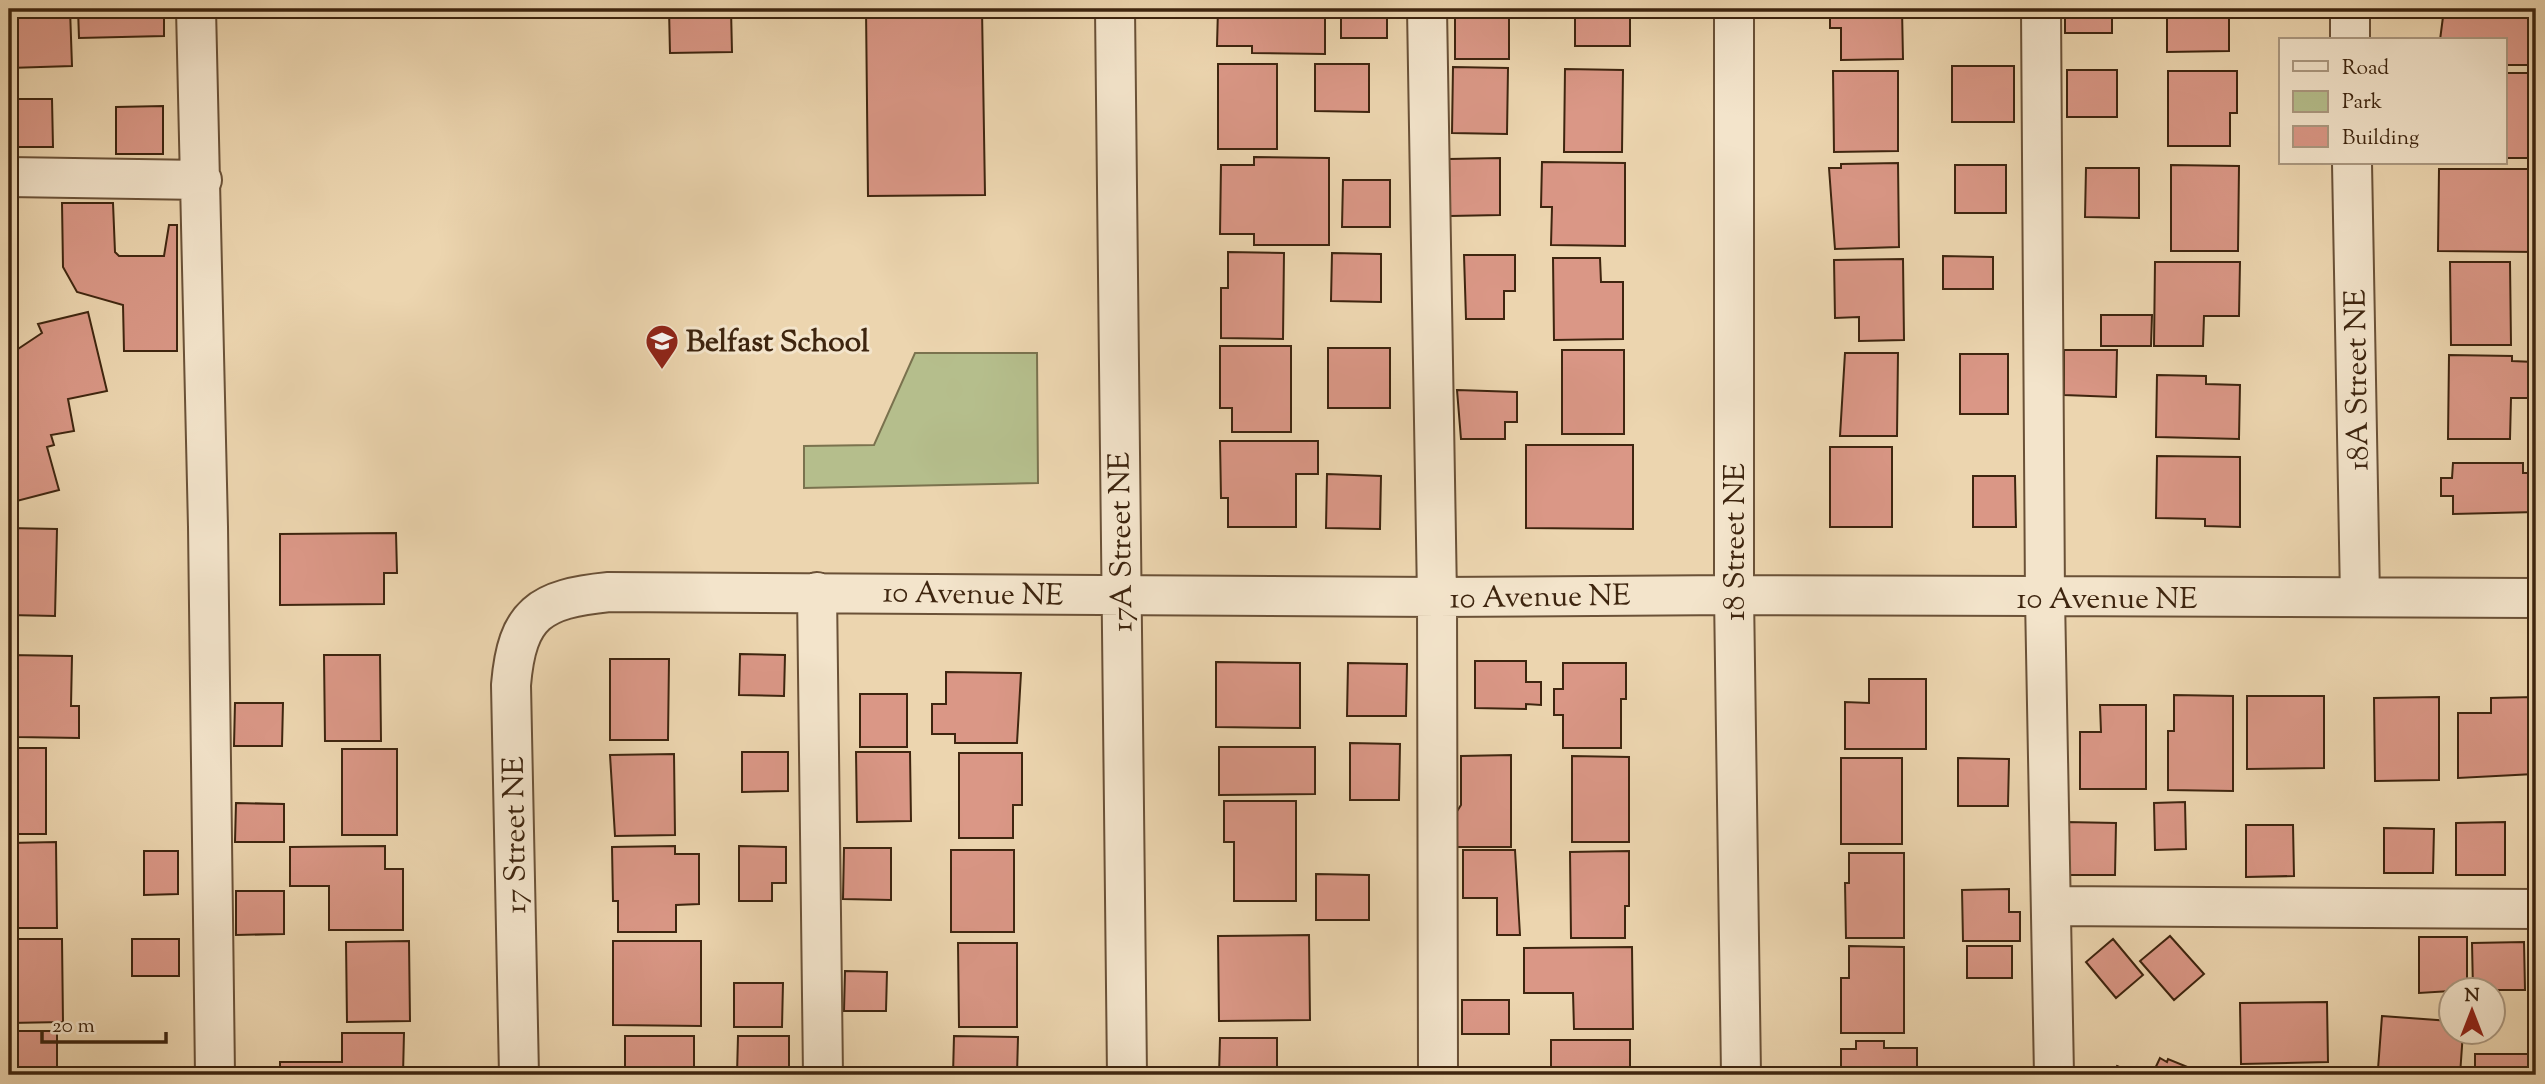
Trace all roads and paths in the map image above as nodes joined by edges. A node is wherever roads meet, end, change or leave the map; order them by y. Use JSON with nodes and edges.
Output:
{"nodes":[{"id":1,"x":196,"y":9,"type":"edge"},
{"id":2,"x":1115,"y":9,"type":"edge"},
{"id":3,"x":1426,"y":9,"type":"edge"},
{"id":4,"x":1734,"y":9,"type":"edge"},
{"id":5,"x":2041,"y":9,"type":"edge"},
{"id":6,"x":2350,"y":9,"type":"edge"},
{"id":7,"x":2350,"y":38,"type":"edge"},
{"id":8,"x":2352,"y":164,"type":"edge"},
{"id":9,"x":9,"y":177,"type":"edge"},
{"id":10,"x":202,"y":180,"type":"junction"},
{"id":11,"x":817,"y":592,"type":"junction"},
{"id":12,"x":1121,"y":595,"type":"junction"},
{"id":13,"x":1734,"y":595,"type":"junction"},
{"id":14,"x":1437,"y":597,"type":"junction"},
{"id":15,"x":2360,"y":597,"type":"junction"},
{"id":16,"x":2045,"y":598,"type":"junction"},
{"id":17,"x":2536,"y":598,"type":"edge"},
{"id":18,"x":546,"y":605,"type":"joint"},
{"id":19,"x":2052,"y":906,"type":"junction"},
{"id":20,"x":2536,"y":909,"type":"edge"},
{"id":21,"x":215,"y":1075,"type":"edge"},
{"id":22,"x":519,"y":1075,"type":"edge"},
{"id":23,"x":823,"y":1075,"type":"edge"},
{"id":24,"x":1127,"y":1075,"type":"edge"},
{"id":25,"x":1438,"y":1075,"type":"edge"},
{"id":26,"x":1741,"y":1075,"type":"edge"},
{"id":27,"x":2054,"y":1075,"type":"edge"}],
"edges":[{"from":1,"to":10,"type":"street"},
{"from":2,"to":12,"type":"street","name":"17A Street NE"},
{"from":3,"to":14,"type":"street"},
{"from":4,"to":13,"type":"street","name":"18 Street NE"},
{"from":5,"to":16,"type":"street"},
{"from":6,"to":7,"type":"street"},
{"from":8,"to":15,"type":"street","name":"18A Street NE"},
{"from":9,"to":10,"type":"street"},
{"from":10,"to":21,"type":"street"},
{"from":11,"to":12,"type":"street","name":"10 Avenue NE"},
{"from":11,"to":18,"type":"street","name":"10 Avenue NE"},
{"from":11,"to":23,"type":"street"},
{"from":12,"to":14,"type":"street","name":"10 Avenue NE"},
{"from":12,"to":24,"type":"street","name":"17A Street NE"},
{"from":13,"to":14,"type":"street","name":"10 Avenue NE"},
{"from":13,"to":16,"type":"street","name":"10 Avenue NE"},
{"from":13,"to":26,"type":"street","name":"18 Street NE"},
{"from":14,"to":25,"type":"street"},
{"from":15,"to":16,"type":"street","name":"10 Avenue NE"},
{"from":15,"to":17,"type":"street","name":"10 Avenue NE"},
{"from":16,"to":19,"type":"street"},
{"from":18,"to":22,"type":"street","name":"17 Street NE"},
{"from":19,"to":20,"type":"street"},
{"from":19,"to":27,"type":"street"}]}
